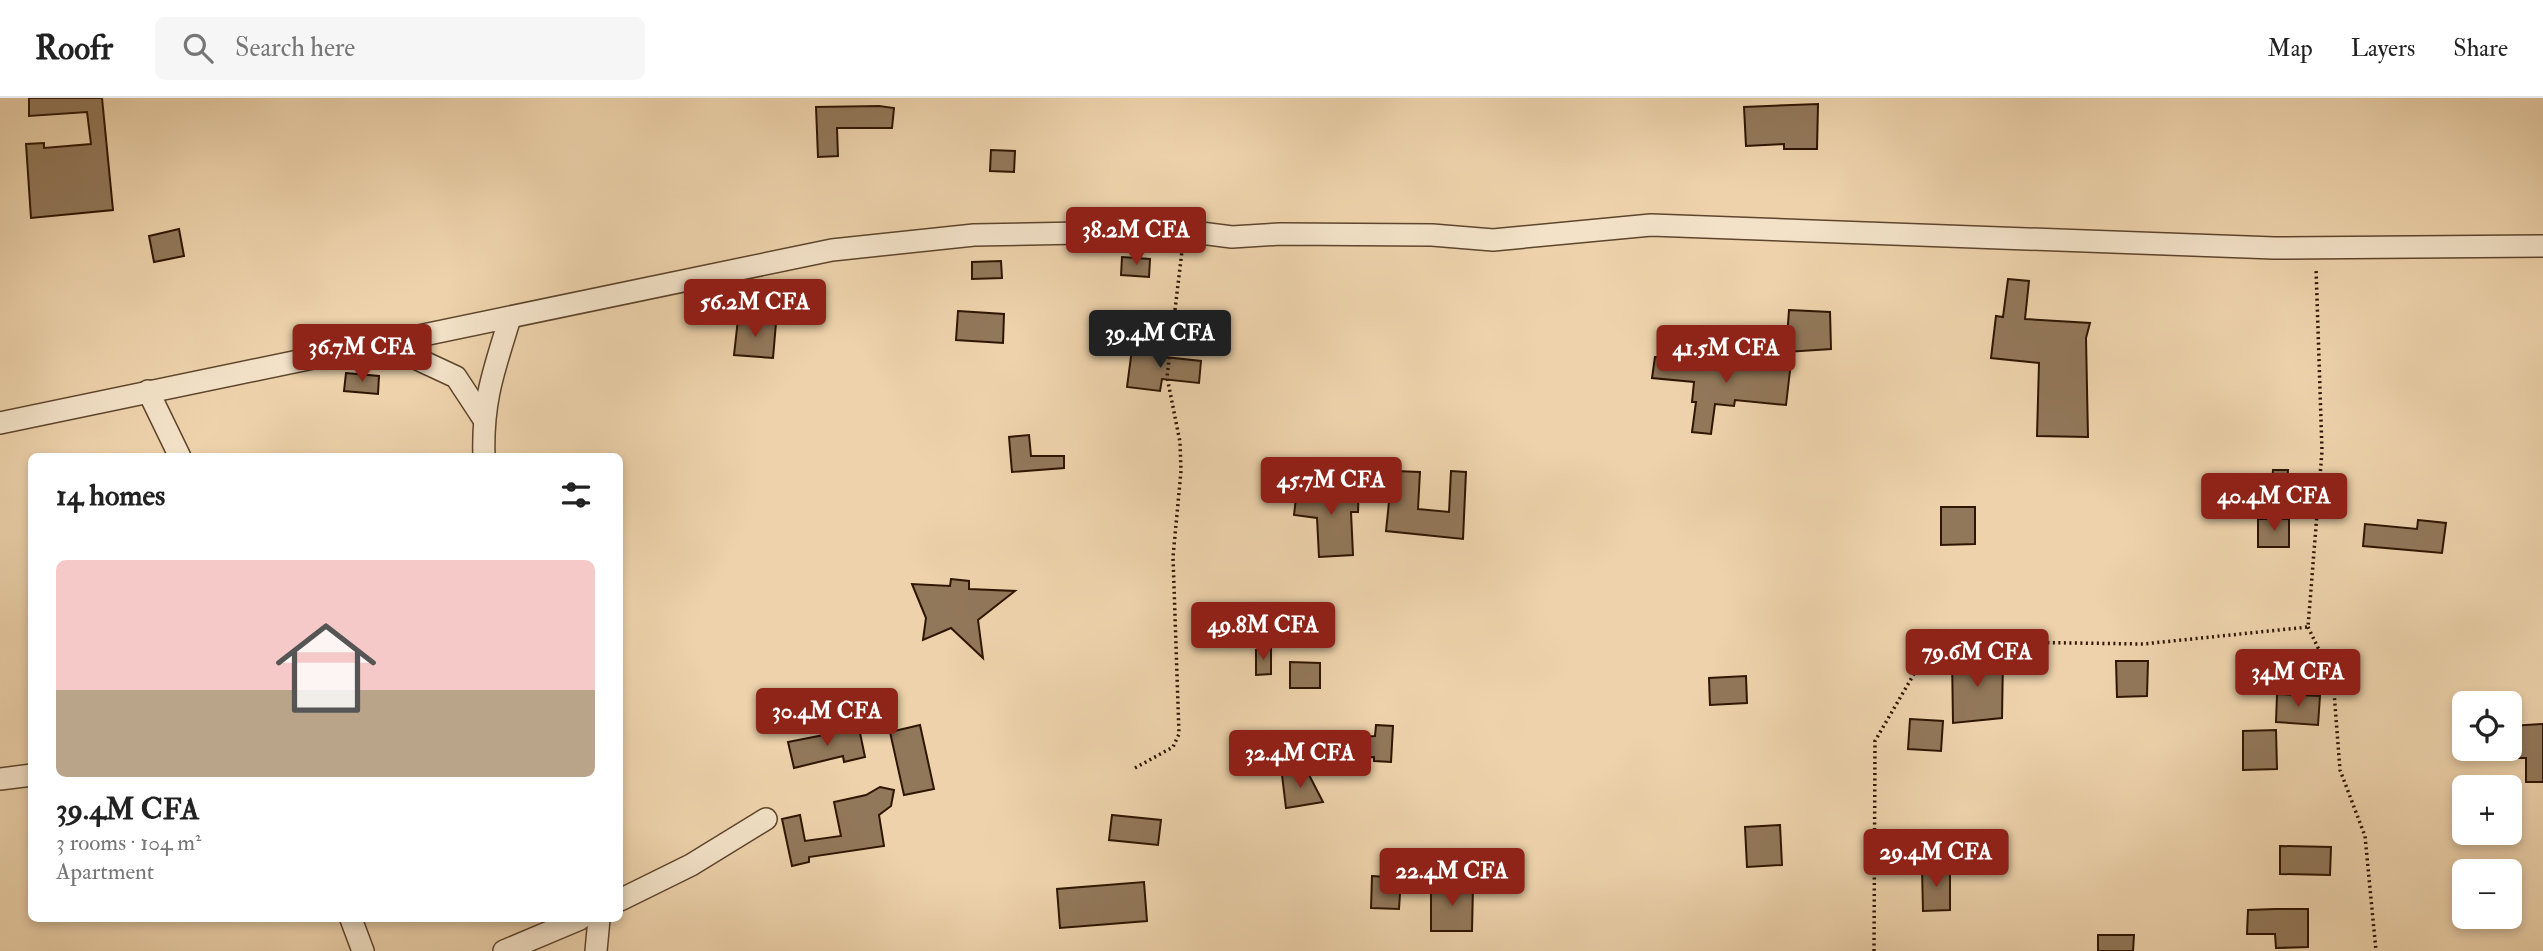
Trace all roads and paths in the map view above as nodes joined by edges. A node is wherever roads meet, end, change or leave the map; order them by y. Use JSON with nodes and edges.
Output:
{"nodes":[{"id":1,"x":1185,"y":230,"type":"junction"},
{"id":2,"x":2543,"y":246,"type":"edge"},
{"id":3,"x":2315,"y":248,"type":"junction"},
{"id":4,"x":510,"y":318,"type":"junction"},
{"id":5,"x":385,"y":344,"type":"junction"},
{"id":6,"x":148,"y":391,"type":"junction"},
{"id":7,"x":483,"y":418,"type":"junction"},
{"id":8,"x":0,"y":423,"type":"edge"},
{"id":9,"x":178,"y":453,"type":"edge"},
{"id":10,"x":484,"y":453,"type":"edge"},
{"id":11,"x":2308,"y":627,"type":"junction"},
{"id":12,"x":1135,"y":768,"type":"dead end"},
{"id":13,"x":28,"y":776,"type":"edge"},
{"id":14,"x":0,"y":779,"type":"edge"},
{"id":15,"x":766,"y":819,"type":"dead end"},
{"id":16,"x":623,"y":899,"type":"edge"},
{"id":17,"x":353,"y":922,"type":"edge"},
{"id":18,"x":573,"y":922,"type":"edge"},
{"id":19,"x":599,"y":922,"type":"edge"},
{"id":20,"x":363,"y":951,"type":"edge"},
{"id":21,"x":504,"y":951,"type":"edge"},
{"id":22,"x":596,"y":951,"type":"edge"},
{"id":23,"x":1874,"y":951,"type":"edge"},
{"id":24,"x":2376,"y":951,"type":"edge"}],
"edges":[{"from":1,"to":3,"type":"street"},
{"from":1,"to":4,"type":"street"},
{"from":1,"to":12,"type":"path"},
{"from":2,"to":3,"type":"street"},
{"from":3,"to":11,"type":"path"},
{"from":4,"to":5,"type":"street"},
{"from":4,"to":7,"type":"street"},
{"from":5,"to":6,"type":"street"},
{"from":5,"to":7,"type":"street"},
{"from":6,"to":8,"type":"street"},
{"from":6,"to":9,"type":"street"},
{"from":7,"to":10,"type":"street"},
{"from":11,"to":23,"type":"path"},
{"from":11,"to":24,"type":"path"},
{"from":13,"to":14,"type":"street"},
{"from":15,"to":16,"type":"street"},
{"from":17,"to":20,"type":"street"},
{"from":18,"to":21,"type":"street"},
{"from":19,"to":22,"type":"street"}]}
